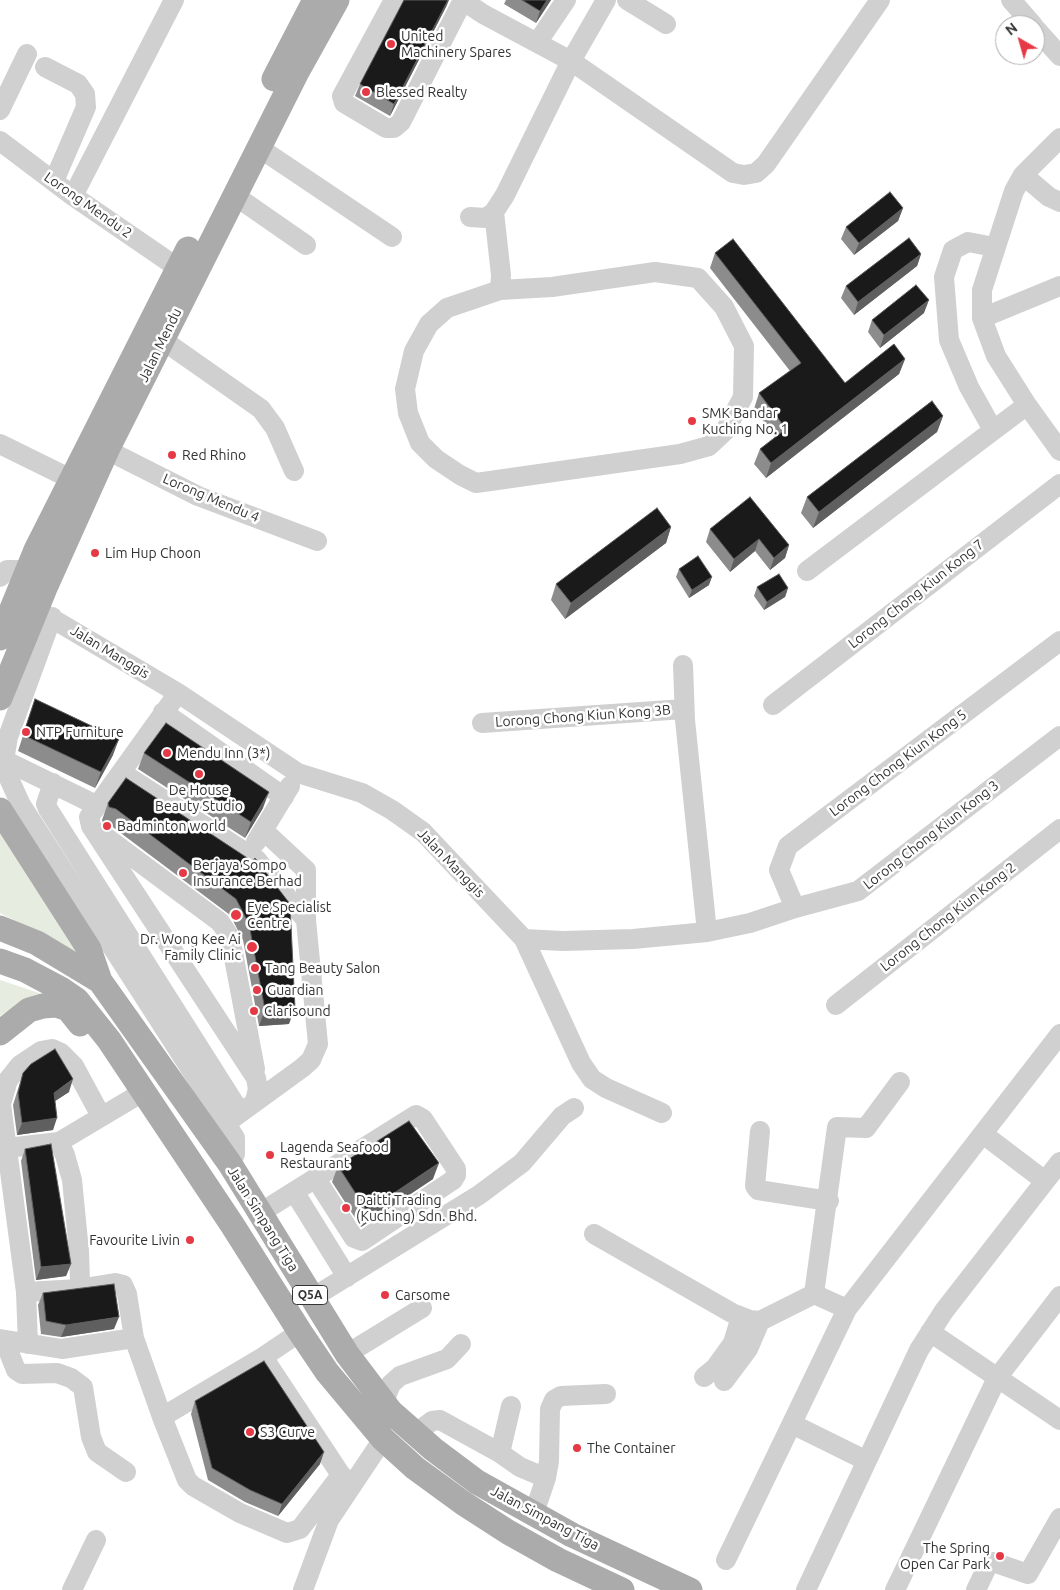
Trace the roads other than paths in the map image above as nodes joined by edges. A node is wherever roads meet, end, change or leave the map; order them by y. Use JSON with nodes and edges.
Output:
{"nodes":[{"id":1,"x":174,"y":0,"type":"edge"},
{"id":2,"x":315,"y":0,"type":"edge"},
{"id":3,"x":337,"y":0,"type":"edge"},
{"id":4,"x":394,"y":0,"type":"edge"},
{"id":5,"x":463,"y":0,"type":"edge"},
{"id":6,"x":566,"y":0,"type":"edge"},
{"id":7,"x":606,"y":0,"type":"edge"},
{"id":8,"x":627,"y":0,"type":"edge"},
{"id":9,"x":880,"y":0,"type":"edge"},
{"id":10,"x":1011,"y":0,"type":"edge"},
{"id":11,"x":487,"y":7,"type":"edge"},
{"id":12,"x":1024,"y":15,"type":"edge"},
{"id":13,"x":666,"y":24,"type":"dead end"},
{"id":14,"x":1045,"y":39,"type":"edge"},
{"id":15,"x":537,"y":43,"type":"junction"},
{"id":16,"x":27,"y":54,"type":"dead end"},
{"id":17,"x":1060,"y":56,"type":"edge"},
{"id":18,"x":571,"y":60,"type":"junction"},
{"id":19,"x":44,"y":67,"type":"dead end"},
{"id":20,"x":0,"y":110,"type":"edge"},
{"id":21,"x":1060,"y":138,"type":"edge"},
{"id":22,"x":0,"y":141,"type":"edge"},
{"id":23,"x":258,"y":147,"type":"junction"},
{"id":24,"x":1024,"y":175,"type":"junction"},
{"id":25,"x":54,"y":182,"type":"junction"},
{"id":26,"x":234,"y":195,"type":"junction"},
{"id":27,"x":73,"y":196,"type":"junction"},
{"id":28,"x":1060,"y":202,"type":"edge"},
{"id":29,"x":494,"y":212,"type":"junction"},
{"id":30,"x":470,"y":217,"type":"dead end"},
{"id":31,"x":392,"y":237,"type":"dead end"},
{"id":32,"x":306,"y":246,"type":"dead end"},
{"id":33,"x":994,"y":247,"type":"junction"},
{"id":34,"x":178,"y":268,"type":"junction"},
{"id":35,"x":1060,"y":286,"type":"edge"},
{"id":36,"x":500,"y":290,"type":"junction"},
{"id":37,"x":982,"y":318,"type":"junction"},
{"id":38,"x":164,"y":341,"type":"junction"},
{"id":39,"x":1027,"y":405,"type":"junction"},
{"id":40,"x":993,"y":430,"type":"junction"},
{"id":41,"x":1055,"y":431,"type":"edge"},
{"id":42,"x":0,"y":444,"type":"edge"},
{"id":43,"x":107,"y":450,"type":"junction"},
{"id":44,"x":1060,"y":451,"type":"edge"},
{"id":45,"x":294,"y":470,"type":"dead end"},
{"id":46,"x":71,"y":479,"type":"junction"},
{"id":47,"x":1060,"y":484,"type":"edge"},
{"id":48,"x":317,"y":541,"type":"dead end"},
{"id":49,"x":28,"y":570,"type":"junction"},
{"id":50,"x":807,"y":571,"type":"dead end"},
{"id":51,"x":0,"y":577,"type":"edge"},
{"id":52,"x":44,"y":613,"type":"junction"},
{"id":53,"x":1,"y":630,"type":"edge"},
{"id":54,"x":1060,"y":641,"type":"edge"},
{"id":55,"x":682,"y":665,"type":"dead end"},
{"id":56,"x":178,"y":693,"type":"junction"},
{"id":57,"x":0,"y":698,"type":"edge"},
{"id":58,"x":773,"y":705,"type":"dead end"},
{"id":59,"x":684,"y":709,"type":"junction"},
{"id":60,"x":163,"y":712,"type":"junction"},
{"id":61,"x":482,"y":723,"type":"dead end"},
{"id":62,"x":1060,"y":736,"type":"edge"},
{"id":63,"x":4,"y":760,"type":"junction"},
{"id":64,"x":122,"y":773,"type":"junction"},
{"id":65,"x":298,"y":773,"type":"junction"},
{"id":66,"x":53,"y":783,"type":"junction"},
{"id":67,"x":284,"y":797,"type":"junction"},
{"id":68,"x":96,"y":806,"type":"junction"},
{"id":69,"x":0,"y":810,"type":"edge"},
{"id":70,"x":92,"y":826,"type":"junction"},
{"id":71,"x":1060,"y":829,"type":"edge"},
{"id":72,"x":263,"y":830,"type":"junction"},
{"id":73,"x":248,"y":854,"type":"junction"},
{"id":74,"x":795,"y":908,"type":"junction"},
{"id":75,"x":306,"y":920,"type":"junction"},
{"id":76,"x":0,"y":928,"type":"edge"},
{"id":77,"x":707,"y":932,"type":"junction"},
{"id":78,"x":524,"y":939,"type":"junction"},
{"id":79,"x":0,"y":961,"type":"edge"},
{"id":80,"x":100,"y":980,"type":"junction"},
{"id":81,"x":836,"y":1005,"type":"dead end"},
{"id":82,"x":0,"y":1033,"type":"edge"},
{"id":83,"x":1060,"y":1034,"type":"edge"},
{"id":84,"x":129,"y":1070,"type":"junction"},
{"id":85,"x":256,"y":1078,"type":"junction"},
{"id":86,"x":900,"y":1082,"type":"dead end"},
{"id":87,"x":143,"y":1092,"type":"junction"},
{"id":88,"x":211,"y":1103,"type":"junction"},
{"id":89,"x":574,"y":1108,"type":"dead end"},
{"id":90,"x":240,"y":1112,"type":"junction"},
{"id":91,"x":662,"y":1113,"type":"dead end"},
{"id":92,"x":101,"y":1116,"type":"junction"},
{"id":93,"x":760,"y":1131,"type":"dead end"},
{"id":94,"x":983,"y":1134,"type":"junction"},
{"id":95,"x":59,"y":1142,"type":"junction"},
{"id":96,"x":7,"y":1148,"type":"junction"},
{"id":97,"x":1060,"y":1162,"type":"edge"},
{"id":98,"x":230,"y":1164,"type":"junction"},
{"id":99,"x":316,"y":1179,"type":"junction"},
{"id":100,"x":1045,"y":1181,"type":"junction"},
{"id":101,"x":295,"y":1193,"type":"junction"},
{"id":102,"x":829,"y":1201,"type":"junction"},
{"id":103,"x":260,"y":1213,"type":"junction"},
{"id":104,"x":594,"y":1234,"type":"dead end"},
{"id":105,"x":346,"y":1277,"type":"junction"},
{"id":106,"x":78,"y":1289,"type":"junction"},
{"id":107,"x":26,"y":1292,"type":"junction"},
{"id":108,"x":814,"y":1294,"type":"junction"},
{"id":109,"x":1060,"y":1296,"type":"edge"},
{"id":110,"x":312,"y":1298,"type":"junction"},
{"id":111,"x":422,"y":1308,"type":"dead end"},
{"id":112,"x":847,"y":1309,"type":"junction"},
{"id":113,"x":751,"y":1319,"type":"junction"},
{"id":114,"x":300,"y":1332,"type":"junction"},
{"id":115,"x":930,"y":1332,"type":"junction"},
{"id":116,"x":134,"y":1338,"type":"junction"},
{"id":117,"x":12,"y":1341,"type":"edge"},
{"id":118,"x":461,"y":1344,"type":"dead end"},
{"id":119,"x":347,"y":1354,"type":"junction"},
{"id":120,"x":264,"y":1357,"type":"junction"},
{"id":121,"x":704,"y":1377,"type":"dead end"},
{"id":122,"x":997,"y":1378,"type":"junction"},
{"id":123,"x":724,"y":1381,"type":"dead end"},
{"id":124,"x":606,"y":1394,"type":"dead end"},
{"id":125,"x":383,"y":1404,"type":"junction"},
{"id":126,"x":511,"y":1406,"type":"dead end"},
{"id":127,"x":162,"y":1417,"type":"junction"},
{"id":128,"x":1060,"y":1420,"type":"edge"},
{"id":129,"x":792,"y":1424,"type":"junction"},
{"id":130,"x":416,"y":1432,"type":"junction"},
{"id":131,"x":382,"y":1439,"type":"junction"},
{"id":132,"x":500,"y":1453,"type":"junction"},
{"id":133,"x":865,"y":1460,"type":"junction"},
{"id":134,"x":126,"y":1472,"type":"dead end"},
{"id":135,"x":546,"y":1478,"type":"junction"},
{"id":136,"x":347,"y":1480,"type":"junction"},
{"id":137,"x":534,"y":1513,"type":"junction"},
{"id":138,"x":1060,"y":1518,"type":"edge"},
{"id":139,"x":96,"y":1540,"type":"dead end"},
{"id":140,"x":726,"y":1560,"type":"dead end"},
{"id":141,"x":72,"y":1590,"type":"edge"},
{"id":142,"x":303,"y":1590,"type":"edge"},
{"id":143,"x":622,"y":1590,"type":"edge"},
{"id":144,"x":690,"y":1590,"type":"edge"},
{"id":145,"x":806,"y":1590,"type":"edge"},
{"id":146,"x":895,"y":1590,"type":"edge"},
{"id":147,"x":976,"y":1590,"type":"edge"}],
"edges":[{"from":1,"to":27,"type":"street"},
{"from":2,"to":34,"type":"main road","name":"Jalan Mendu"},
{"from":3,"to":23,"type":"main road","name":"Jalan Mendu"},
{"from":4,"to":5,"type":"street"},
{"from":5,"to":11,"type":"street"},
{"from":6,"to":15,"type":"street"},
{"from":7,"to":18,"type":"street"},
{"from":8,"to":13,"type":"street"},
{"from":9,"to":18,"type":"street"},
{"from":10,"to":12,"type":"street"},
{"from":11,"to":15,"type":"street"},
{"from":14,"to":17,"type":"street"},
{"from":15,"to":18,"type":"street"},
{"from":16,"to":20,"type":"street"},
{"from":18,"to":29,"type":"street"},
{"from":19,"to":25,"type":"street"},
{"from":21,"to":24,"type":"street"},
{"from":22,"to":25,"type":"street","name":"Lorong Mendu 2"},
{"from":23,"to":26,"type":"main road","name":"Jalan Mendu"},
{"from":23,"to":31,"type":"street"},
{"from":24,"to":28,"type":"street"},
{"from":24,"to":33,"type":"street"},
{"from":25,"to":27,"type":"street","name":"Lorong Mendu 2"},
{"from":26,"to":32,"type":"street"},
{"from":26,"to":38,"type":"main road","name":"Jalan Mendu"},
{"from":27,"to":34,"type":"street","name":"Lorong Mendu 2"},
{"from":29,"to":30,"type":"street"},
{"from":29,"to":36,"type":"street"},
{"from":33,"to":37,"type":"street"},
{"from":33,"to":40,"type":"street"},
{"from":34,"to":46,"type":"main road","name":"Jalan Mendu"},
{"from":35,"to":37,"type":"street"},
{"from":36,"to":36,"type":"street"},
{"from":37,"to":39,"type":"street"},
{"from":38,"to":43,"type":"main road","name":"Jalan Mendu"},
{"from":38,"to":45,"type":"street"},
{"from":39,"to":40,"type":"street"},
{"from":39,"to":41,"type":"street"},
{"from":40,"to":50,"type":"street"},
{"from":41,"to":44,"type":"street"},
{"from":42,"to":46,"type":"street"},
{"from":43,"to":48,"type":"street","name":"Lorong Mendu 4"},
{"from":43,"to":52,"type":"main road","name":"Jalan Mendu"},
{"from":46,"to":49,"type":"main road","name":"Jalan Mendu"},
{"from":47,"to":58,"type":"street","name":"Lorong Chong Kiun Kong 7"},
{"from":49,"to":51,"type":"street"},
{"from":49,"to":53,"type":"main road","name":"Jalan Mendu"},
{"from":52,"to":56,"type":"street","name":"Jalan Manggis"},
{"from":52,"to":57,"type":"main road","name":"Jalan Mendu"},
{"from":52,"to":63,"type":"street"},
{"from":54,"to":74,"type":"street","name":"Lorong Chong Kiun Kong 5"},
{"from":55,"to":59,"type":"street"},
{"from":56,"to":60,"type":"street"},
{"from":56,"to":65,"type":"street","name":"Jalan Manggis"},
{"from":59,"to":61,"type":"street","name":"Lorong Chong Kiun Kong 3B"},
{"from":59,"to":77,"type":"street"},
{"from":60,"to":64,"type":"street"},
{"from":60,"to":67,"type":"street"},
{"from":62,"to":74,"type":"street","name":"Lorong Chong Kiun Kong 3"},
{"from":63,"to":66,"type":"street"},
{"from":63,"to":88,"type":"street"},
{"from":64,"to":68,"type":"street"},
{"from":64,"to":73,"type":"street"},
{"from":65,"to":67,"type":"street"},
{"from":65,"to":78,"type":"street","name":"Jalan Manggis"},
{"from":66,"to":68,"type":"street"},
{"from":66,"to":88,"type":"street"},
{"from":67,"to":72,"type":"street"},
{"from":68,"to":70,"type":"street"},
{"from":69,"to":80,"type":"main road"},
{"from":70,"to":85,"type":"street"},
{"from":70,"to":85,"type":"street"},
{"from":71,"to":81,"type":"street","name":"Lorong Chong Kiun Kong 2"},
{"from":72,"to":73,"type":"street"},
{"from":72,"to":75,"type":"street"},
{"from":73,"to":75,"type":"street"},
{"from":74,"to":77,"type":"street","name":"Lorong Chong Kiun Kong 3"},
{"from":75,"to":90,"type":"street"},
{"from":76,"to":80,"type":"main road","name":"Jalan Simpang Tiga","number":"Q5A"},
{"from":77,"to":78,"type":"street","name":"Lorong Chong Kiun Kong 3"},
{"from":78,"to":91,"type":"street","name":"Jalan Manggis"},
{"from":79,"to":84,"type":"main road","name":"Jalan Simpang Tiga"},
{"from":80,"to":88,"type":"main road","name":"Jalan Simpang Tiga","number":"Q5A"},
{"from":82,"to":84,"type":"main road"},
{"from":83,"to":94,"type":"street"},
{"from":84,"to":87,"type":"main road","name":"Jalan Simpang Tiga"},
{"from":85,"to":90,"type":"street"},
{"from":86,"to":102,"type":"street"},
{"from":87,"to":92,"type":"street"},
{"from":87,"to":114,"type":"main road","name":"Jalan Simpang Tiga"},
{"from":88,"to":90,"type":"street"},
{"from":88,"to":98,"type":"main road","name":"Jalan Simpang Tiga","number":"Q5A"},
{"from":89,"to":105,"type":"street"},
{"from":90,"to":98,"type":"street"},
{"from":92,"to":95,"type":"street"},
{"from":92,"to":96,"type":"street"},
{"from":93,"to":102,"type":"street"},
{"from":94,"to":100,"type":"street"},
{"from":94,"to":112,"type":"street"},
{"from":95,"to":96,"type":"street"},
{"from":95,"to":106,"type":"street"},
{"from":96,"to":107,"type":"street"},
{"from":97,"to":100,"type":"street"},
{"from":98,"to":103,"type":"main road","name":"Jalan Simpang Tiga","number":"Q5A"},
{"from":99,"to":99,"type":"street"},
{"from":99,"to":101,"type":"street"},
{"from":100,"to":115,"type":"street"},
{"from":101,"to":103,"type":"street"},
{"from":101,"to":105,"type":"street"},
{"from":102,"to":108,"type":"street"},
{"from":103,"to":110,"type":"main road","name":"Jalan Simpang Tiga","number":"Q5A"},
{"from":104,"to":113,"type":"street"},
{"from":105,"to":110,"type":"street"},
{"from":106,"to":107,"type":"street"},
{"from":106,"to":116,"type":"street"},
{"from":107,"to":117,"type":"street"},
{"from":108,"to":112,"type":"street"},
{"from":108,"to":113,"type":"street"},
{"from":109,"to":122,"type":"street"},
{"from":110,"to":119,"type":"main road","name":"Jalan Simpang Tiga","number":"Q5A"},
{"from":111,"to":119,"type":"street"},
{"from":112,"to":129,"type":"street"},
{"from":113,"to":121,"type":"street"},
{"from":113,"to":123,"type":"street"},
{"from":114,"to":120,"type":"street"},
{"from":114,"to":131,"type":"main road","name":"Jalan Simpang Tiga"},
{"from":115,"to":122,"type":"street"},
{"from":115,"to":133,"type":"street"},
{"from":116,"to":117,"type":"street"},
{"from":116,"to":127,"type":"street"},
{"from":117,"to":134,"type":"street"},
{"from":118,"to":125,"type":"street"},
{"from":119,"to":125,"type":"main road","name":"Jalan Simpang Tiga","number":"Q5A"},
{"from":120,"to":127,"type":"street"},
{"from":120,"to":136,"type":"street"},
{"from":122,"to":128,"type":"street"},
{"from":122,"to":146,"type":"street"},
{"from":124,"to":135,"type":"street"},
{"from":125,"to":130,"type":"main road","name":"Jalan Simpang Tiga","number":"Q5A"},
{"from":126,"to":132,"type":"street"},
{"from":127,"to":136,"type":"street"},
{"from":129,"to":133,"type":"street"},
{"from":129,"to":140,"type":"street"},
{"from":130,"to":132,"type":"street"},
{"from":130,"to":137,"type":"main road","name":"Jalan Simpang Tiga","number":"Q5A"},
{"from":131,"to":136,"type":"street"},
{"from":131,"to":143,"type":"main road","name":"Jalan Simpang Tiga"},
{"from":132,"to":135,"type":"street"},
{"from":133,"to":145,"type":"street"},
{"from":135,"to":137,"type":"street"},
{"from":136,"to":142,"type":"street"},
{"from":137,"to":144,"type":"main road","name":"Jalan Simpang Tiga","number":"Q5A"},
{"from":138,"to":147,"type":"street"},
{"from":139,"to":141,"type":"street"}]}
